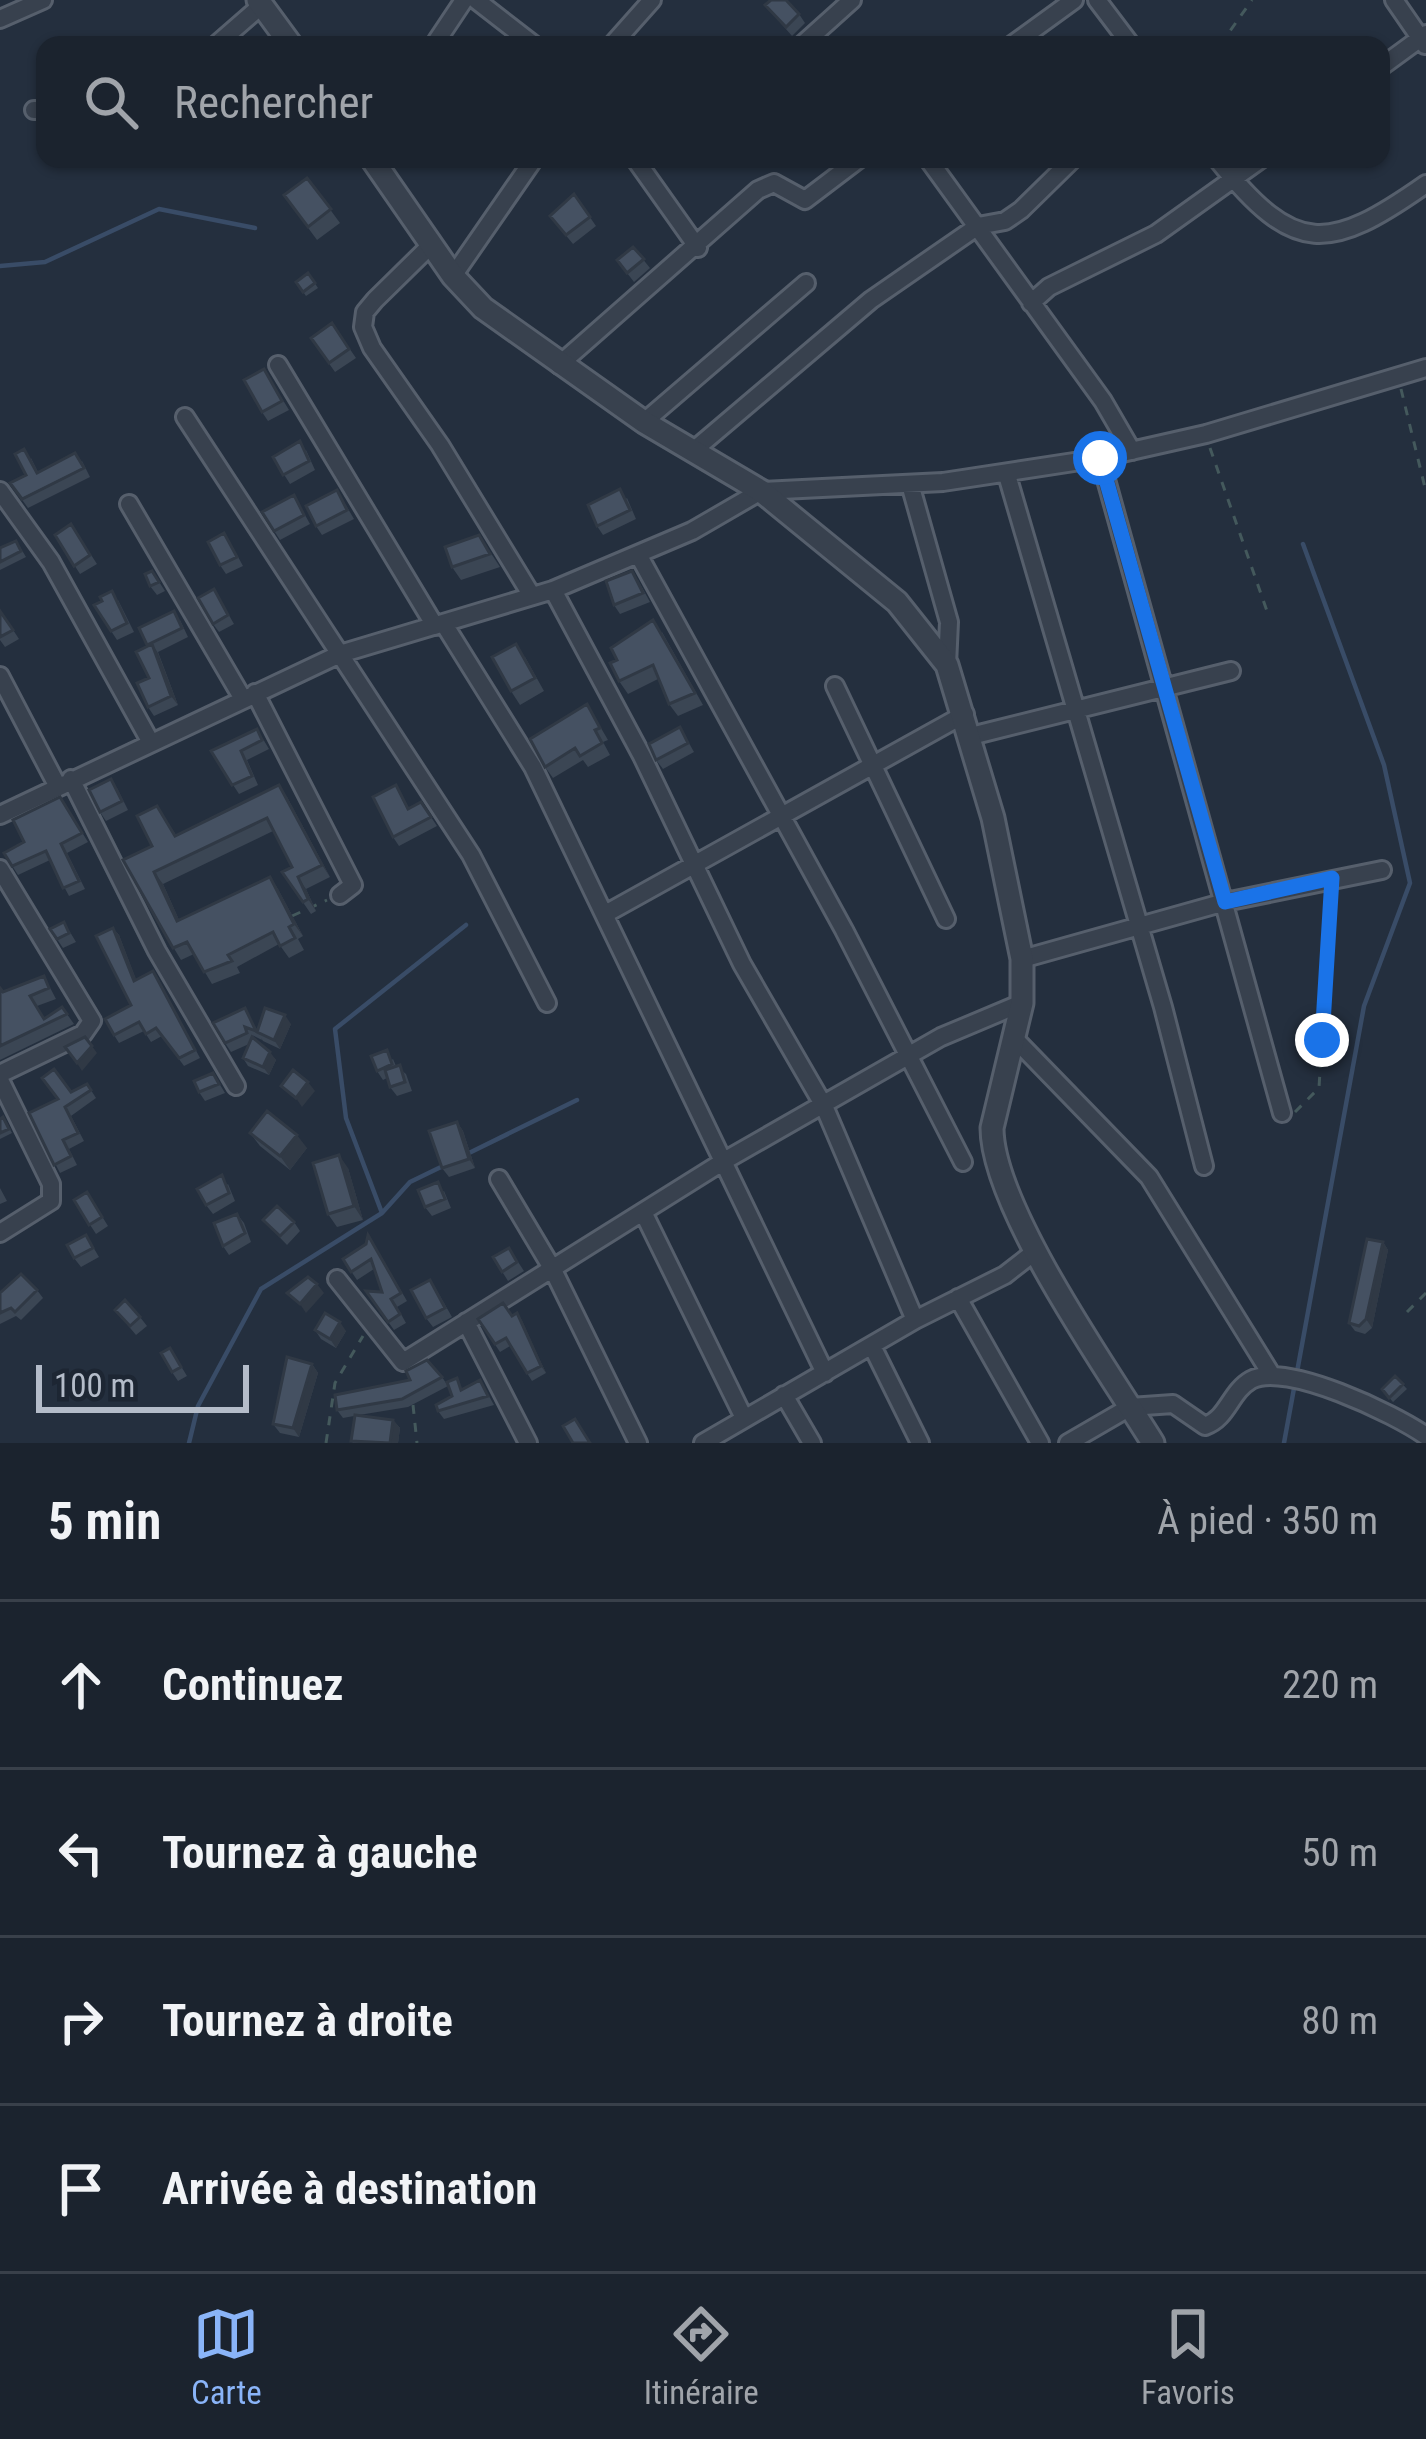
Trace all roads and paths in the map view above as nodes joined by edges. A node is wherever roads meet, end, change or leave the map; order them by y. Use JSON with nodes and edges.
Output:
{"nodes":[{"id":1,"x":43,"y":0,"type":"edge"},
{"id":2,"x":464,"y":0,"type":"edge"},
{"id":3,"x":476,"y":0,"type":"edge"},
{"id":4,"x":852,"y":0,"type":"edge"},
{"id":5,"x":1074,"y":0,"type":"edge"},
{"id":6,"x":1097,"y":0,"type":"edge"},
{"id":7,"x":1252,"y":0,"type":"edge"},
{"id":8,"x":1394,"y":0,"type":"edge"},
{"id":9,"x":260,"y":3,"type":"edge"},
{"id":10,"x":653,"y":4,"type":"edge"},
{"id":11,"x":0,"y":19,"type":"edge"},
{"id":12,"x":225,"y":36,"type":"edge"},
{"id":13,"x":284,"y":36,"type":"edge"},
{"id":14,"x":440,"y":36,"type":"edge"},
{"id":15,"x":522,"y":36,"type":"edge"},
{"id":16,"x":621,"y":36,"type":"edge"},
{"id":17,"x":812,"y":36,"type":"edge"},
{"id":18,"x":1024,"y":36,"type":"edge"},
{"id":19,"x":1124,"y":36,"type":"edge"},
{"id":20,"x":1226,"y":36,"type":"edge"},
{"id":21,"x":1424,"y":39,"type":"edge"},
{"id":22,"x":1390,"y":62,"type":"edge"},
{"id":23,"x":378,"y":168,"type":"edge"},
{"id":24,"x":529,"y":168,"type":"edge"},
{"id":25,"x":649,"y":168,"type":"edge"},
{"id":26,"x":847,"y":168,"type":"edge"},
{"id":27,"x":935,"y":168,"type":"edge"},
{"id":28,"x":1064,"y":168,"type":"edge"},
{"id":29,"x":1224,"y":168,"type":"edge"},
{"id":30,"x":1249,"y":168,"type":"edge"},
{"id":31,"x":1234,"y":180,"type":"junction"},
{"id":32,"x":1426,"y":184,"type":"edge"},
{"id":33,"x":978,"y":226,"type":"junction"},
{"id":34,"x":431,"y":245,"type":"junction"},
{"id":35,"x":698,"y":248,"type":"junction"},
{"id":36,"x":453,"y":276,"type":"junction"},
{"id":37,"x":806,"y":283,"type":"dead end"},
{"id":38,"x":1031,"y":303,"type":"junction"},
{"id":39,"x":278,"y":365,"type":"dead end"},
{"id":40,"x":559,"y":365,"type":"junction"},
{"id":41,"x":1426,"y":368,"type":"edge"},
{"id":42,"x":1398,"y":377,"type":"junction"},
{"id":43,"x":185,"y":416,"type":"dead end"},
{"id":44,"x":644,"y":422,"type":"junction"},
{"id":45,"x":1206,"y":434,"type":"junction"},
{"id":46,"x":693,"y":451,"type":"junction"},
{"id":47,"x":1132,"y":451,"type":"junction"},
{"id":48,"x":1100,"y":458,"type":"junction"},
{"id":49,"x":1007,"y":475,"type":"junction"},
{"id":50,"x":910,"y":484,"type":"junction"},
{"id":51,"x":0,"y":491,"type":"edge"},
{"id":52,"x":761,"y":491,"type":"junction"},
{"id":53,"x":1426,"y":493,"type":"edge"},
{"id":54,"x":129,"y":504,"type":"dead end"},
{"id":55,"x":639,"y":556,"type":"junction"},
{"id":56,"x":553,"y":590,"type":"junction"},
{"id":57,"x":532,"y":596,"type":"junction"},
{"id":58,"x":1267,"y":611,"type":"dead end"},
{"id":59,"x":439,"y":625,"type":"junction"},
{"id":60,"x":340,"y":654,"type":"junction"},
{"id":61,"x":947,"y":664,"type":"junction"},
{"id":62,"x":1231,"y":671,"type":"dead end"},
{"id":63,"x":0,"y":676,"type":"edge"},
{"id":64,"x":835,"y":686,"type":"dead end"},
{"id":65,"x":1163,"y":688,"type":"junction"},
{"id":66,"x":249,"y":696,"type":"junction"},
{"id":67,"x":1075,"y":707,"type":"junction"},
{"id":68,"x":965,"y":714,"type":"junction"},
{"id":69,"x":971,"y":736,"type":"junction"},
{"id":70,"x":150,"y":741,"type":"junction"},
{"id":71,"x":870,"y":762,"type":"junction"},
{"id":72,"x":64,"y":782,"type":"junction"},
{"id":73,"x":782,"y":813,"type":"junction"},
{"id":74,"x":0,"y":815,"type":"edge"},
{"id":75,"x":692,"y":866,"type":"junction"},
{"id":76,"x":0,"y":869,"type":"edge"},
{"id":77,"x":1382,"y":870,"type":"dead end"},
{"id":78,"x":1332,"y":878,"type":"junction"},
{"id":79,"x":340,"y":895,"type":"joint"},
{"id":80,"x":1225,"y":902,"type":"junction"},
{"id":81,"x":607,"y":913,"type":"junction"},
{"id":82,"x":946,"y":919,"type":"dead end"},
{"id":83,"x":276,"y":924,"type":"edge"},
{"id":84,"x":1138,"y":928,"type":"junction"},
{"id":85,"x":1022,"y":959,"type":"junction"},
{"id":86,"x":547,"y":1003,"type":"dead end"},
{"id":87,"x":1022,"y":1003,"type":"junction"},
{"id":88,"x":1014,"y":1038,"type":"junction"},
{"id":89,"x":907,"y":1056,"type":"junction"},
{"id":90,"x":0,"y":1077,"type":"edge"},
{"id":91,"x":236,"y":1086,"type":"dead end"},
{"id":92,"x":824,"y":1106,"type":"junction"},
{"id":93,"x":1282,"y":1113,"type":"joint"},
{"id":94,"x":724,"y":1161,"type":"junction"},
{"id":95,"x":963,"y":1162,"type":"dead end"},
{"id":96,"x":1204,"y":1166,"type":"dead end"},
{"id":97,"x":499,"y":1179,"type":"dead end"},
{"id":98,"x":643,"y":1212,"type":"junction"},
{"id":99,"x":0,"y":1233,"type":"edge"},
{"id":100,"x":1037,"y":1250,"type":"junction"},
{"id":101,"x":553,"y":1268,"type":"junction"},
{"id":102,"x":337,"y":1279,"type":"dead end"},
{"id":103,"x":1426,"y":1293,"type":"edge"},
{"id":104,"x":958,"y":1298,"type":"junction"},
{"id":105,"x":1407,"y":1312,"type":"dead end"},
{"id":106,"x":915,"y":1320,"type":"junction"},
{"id":107,"x":466,"y":1322,"type":"junction"},
{"id":108,"x":370,"y":1324,"type":"junction"},
{"id":109,"x":872,"y":1346,"type":"junction"},
{"id":110,"x":825,"y":1373,"type":"junction"},
{"id":111,"x":1271,"y":1374,"type":"junction"},
{"id":112,"x":784,"y":1396,"type":"junction"},
{"id":113,"x":412,"y":1397,"type":"edge"},
{"id":114,"x":1130,"y":1407,"type":"junction"},
{"id":115,"x":743,"y":1416,"type":"junction"},
{"id":116,"x":1426,"y":1436,"type":"edge"},
{"id":117,"x":326,"y":1443,"type":"edge"},
{"id":118,"x":417,"y":1443,"type":"edge"},
{"id":119,"x":528,"y":1443,"type":"edge"},
{"id":120,"x":638,"y":1443,"type":"edge"},
{"id":121,"x":703,"y":1443,"type":"edge"},
{"id":122,"x":812,"y":1443,"type":"edge"},
{"id":123,"x":920,"y":1443,"type":"edge"},
{"id":124,"x":1040,"y":1443,"type":"edge"},
{"id":125,"x":1068,"y":1443,"type":"edge"},
{"id":126,"x":1153,"y":1443,"type":"edge"}],
"edges":[{"from":1,"to":11,"type":"street"},
{"from":2,"to":14,"type":"street"},
{"from":3,"to":15,"type":"street"},
{"from":4,"to":17,"type":"street"},
{"from":5,"to":18,"type":"street"},
{"from":6,"to":19,"type":"street"},
{"from":7,"to":20,"type":"path"},
{"from":8,"to":21,"type":"street"},
{"from":9,"to":12,"type":"street"},
{"from":9,"to":13,"type":"street"},
{"from":10,"to":16,"type":"street"},
{"from":21,"to":22,"type":"street"},
{"from":23,"to":34,"type":"street"},
{"from":24,"to":36,"type":"street"},
{"from":25,"to":35,"type":"street"},
{"from":26,"to":35,"type":"street"},
{"from":27,"to":33,"type":"street"},
{"from":28,"to":33,"type":"street"},
{"from":29,"to":31,"type":"street"},
{"from":30,"to":31,"type":"street"},
{"from":31,"to":32,"type":"street"},
{"from":31,"to":38,"type":"street"},
{"from":33,"to":38,"type":"street"},
{"from":33,"to":46,"type":"street"},
{"from":34,"to":36,"type":"street"},
{"from":34,"to":57,"type":"street"},
{"from":35,"to":40,"type":"street"},
{"from":36,"to":40,"type":"street"},
{"from":37,"to":44,"type":"street"},
{"from":38,"to":47,"type":"street"},
{"from":39,"to":59,"type":"street"},
{"from":40,"to":44,"type":"street"},
{"from":41,"to":42,"type":"street"},
{"from":42,"to":45,"type":"street"},
{"from":42,"to":53,"type":"path"},
{"from":43,"to":60,"type":"street"},
{"from":44,"to":46,"type":"street"},
{"from":45,"to":47,"type":"street"},
{"from":45,"to":58,"type":"path"},
{"from":46,"to":52,"type":"street"},
{"from":47,"to":48,"type":"street"},
{"from":48,"to":49,"type":"street"},
{"from":48,"to":65,"type":"street"},
{"from":49,"to":50,"type":"street"},
{"from":49,"to":67,"type":"street"},
{"from":50,"to":52,"type":"street"},
{"from":50,"to":61,"type":"street"},
{"from":51,"to":70,"type":"street"},
{"from":52,"to":55,"type":"street"},
{"from":52,"to":61,"type":"street"},
{"from":54,"to":66,"type":"street"},
{"from":55,"to":56,"type":"street"},
{"from":55,"to":73,"type":"street"},
{"from":56,"to":57,"type":"street"},
{"from":56,"to":75,"type":"street"},
{"from":57,"to":59,"type":"street"},
{"from":59,"to":60,"type":"street"},
{"from":59,"to":81,"type":"street"},
{"from":60,"to":66,"type":"street"},
{"from":60,"to":86,"type":"street"},
{"from":61,"to":68,"type":"street"},
{"from":62,"to":65,"type":"street"},
{"from":63,"to":72,"type":"street"},
{"from":64,"to":71,"type":"street"},
{"from":65,"to":67,"type":"street"},
{"from":65,"to":80,"type":"street"},
{"from":66,"to":70,"type":"street"},
{"from":66,"to":79,"type":"street"},
{"from":67,"to":69,"type":"street"},
{"from":67,"to":84,"type":"street"},
{"from":68,"to":69,"type":"street"},
{"from":68,"to":71,"type":"street"},
{"from":69,"to":85,"type":"street"},
{"from":70,"to":72,"type":"street"},
{"from":71,"to":73,"type":"street"},
{"from":71,"to":82,"type":"street"},
{"from":72,"to":74,"type":"street"},
{"from":72,"to":91,"type":"street"},
{"from":73,"to":75,"type":"street"},
{"from":73,"to":89,"type":"street"},
{"from":75,"to":81,"type":"street"},
{"from":75,"to":92,"type":"street"},
{"from":76,"to":90,"type":"street"},
{"from":77,"to":78,"type":"street"},
{"from":78,"to":80,"type":"street"},
{"from":78,"to":93,"type":"path"},
{"from":79,"to":83,"type":"path"},
{"from":80,"to":84,"type":"street"},
{"from":80,"to":93,"type":"street"},
{"from":81,"to":94,"type":"street"},
{"from":84,"to":85,"type":"street"},
{"from":84,"to":96,"type":"street"},
{"from":85,"to":87,"type":"street"},
{"from":87,"to":88,"type":"street"},
{"from":87,"to":89,"type":"street"},
{"from":88,"to":100,"type":"street"},
{"from":88,"to":111,"type":"street"},
{"from":89,"to":92,"type":"street"},
{"from":89,"to":95,"type":"street"},
{"from":90,"to":99,"type":"street"},
{"from":92,"to":94,"type":"street"},
{"from":92,"to":106,"type":"street"},
{"from":94,"to":98,"type":"street"},
{"from":94,"to":110,"type":"street"},
{"from":97,"to":101,"type":"street"},
{"from":98,"to":101,"type":"street"},
{"from":98,"to":115,"type":"street"},
{"from":100,"to":104,"type":"street"},
{"from":100,"to":114,"type":"street"},
{"from":101,"to":107,"type":"street"},
{"from":101,"to":120,"type":"street"},
{"from":102,"to":108,"type":"street"},
{"from":103,"to":105,"type":"path"},
{"from":104,"to":106,"type":"street"},
{"from":104,"to":124,"type":"street"},
{"from":106,"to":109,"type":"street"},
{"from":107,"to":108,"type":"street"},
{"from":107,"to":119,"type":"street"},
{"from":108,"to":117,"type":"path"},
{"from":109,"to":110,"type":"street"},
{"from":109,"to":123,"type":"street"},
{"from":110,"to":112,"type":"street"},
{"from":111,"to":114,"type":"street"},
{"from":111,"to":116,"type":"street"},
{"from":112,"to":115,"type":"street"},
{"from":112,"to":122,"type":"street"},
{"from":113,"to":118,"type":"path"},
{"from":114,"to":125,"type":"street"},
{"from":114,"to":126,"type":"street"},
{"from":115,"to":121,"type":"street"}]}
